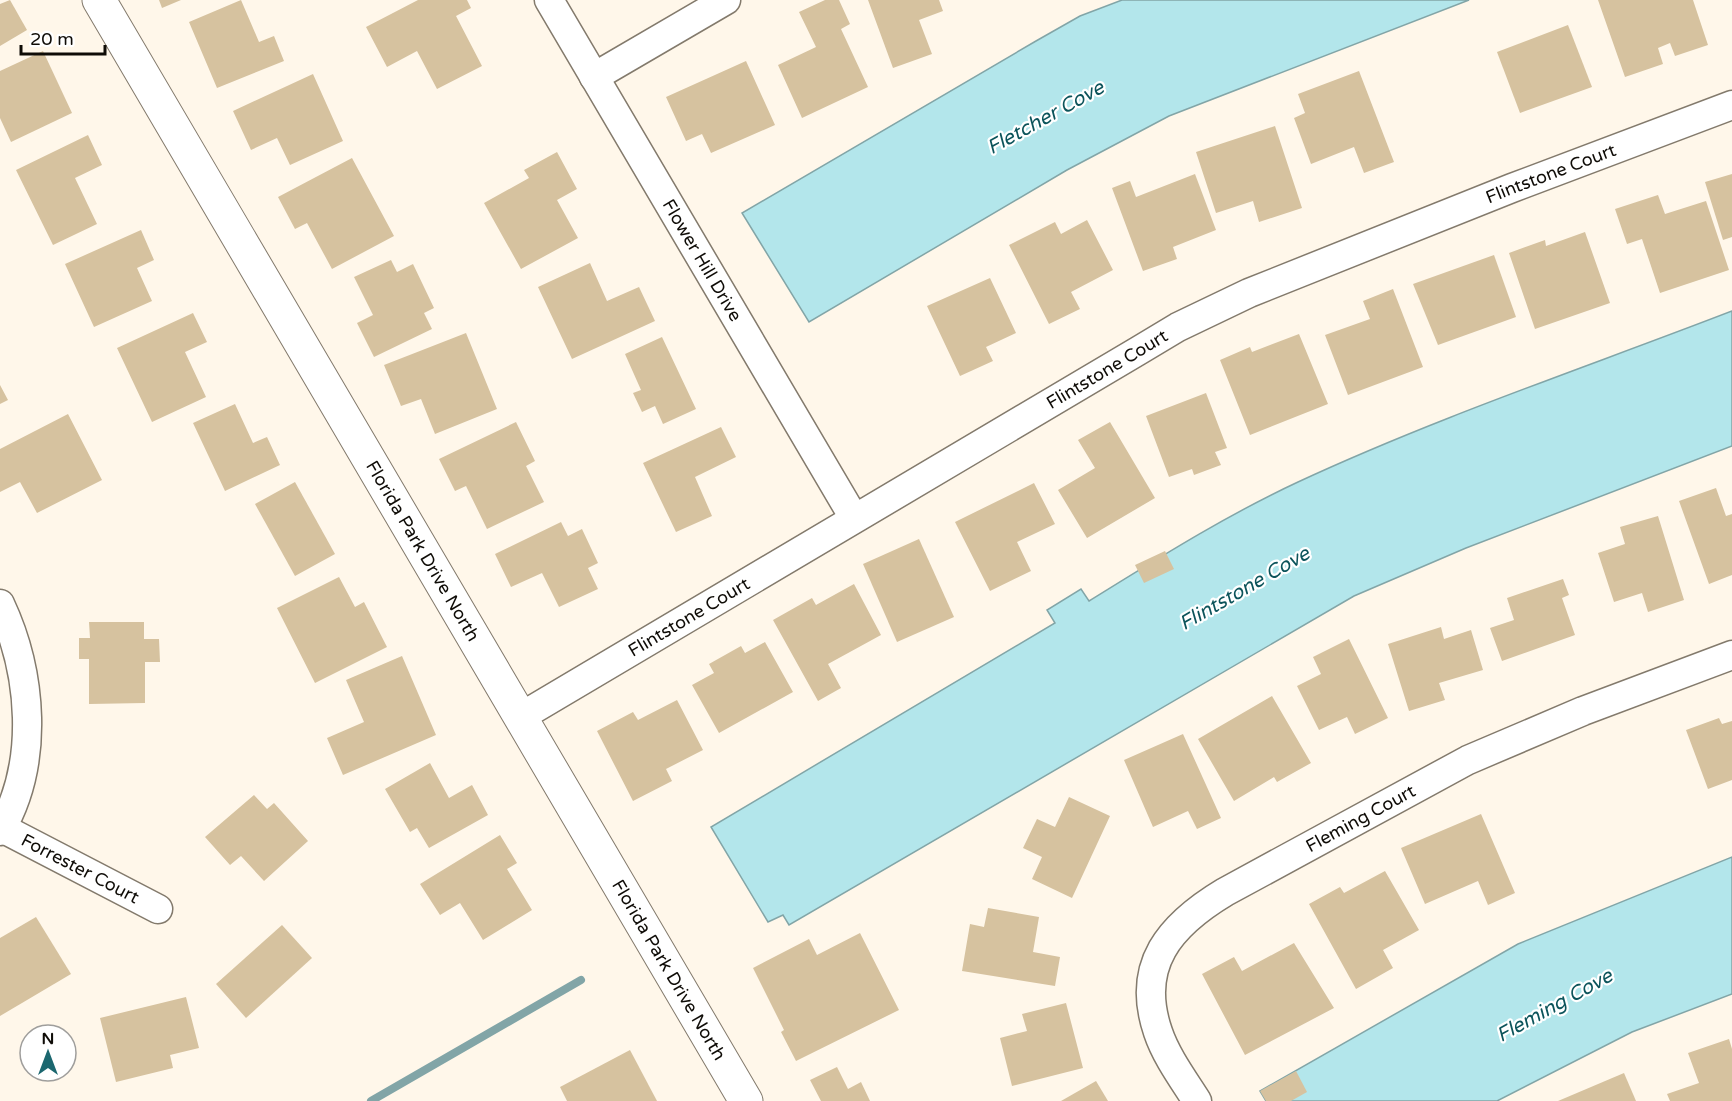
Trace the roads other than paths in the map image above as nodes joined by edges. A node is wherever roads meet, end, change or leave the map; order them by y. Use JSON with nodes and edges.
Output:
{"nodes":[{"id":1,"x":99,"y":0,"type":"edge"},
{"id":2,"x":549,"y":0,"type":"edge"},
{"id":3,"x":726,"y":0,"type":"edge"},
{"id":4,"x":594,"y":77,"type":"junction"},
{"id":5,"x":1732,"y":105,"type":"edge"},
{"id":6,"x":854,"y":518,"type":"junction"},
{"id":7,"x":0,"y":604,"type":"edge"},
{"id":8,"x":1732,"y":655,"type":"edge"},
{"id":9,"x":522,"y":716,"type":"junction"},
{"id":10,"x":1,"y":829,"type":"edge"},
{"id":11,"x":158,"y":909,"type":"dead end"},
{"id":12,"x":746,"y":1101,"type":"edge"},
{"id":13,"x":1197,"y":1101,"type":"edge"}],
"edges":[{"from":1,"to":9,"type":"street","name":"Florida Park Drive North"},
{"from":2,"to":4,"type":"street","name":"Flower Hill Drive"},
{"from":3,"to":4,"type":"street"},
{"from":4,"to":6,"type":"street","name":"Flower Hill Drive"},
{"from":5,"to":6,"type":"street","name":"Flintstone Court"},
{"from":6,"to":9,"type":"street","name":"Flintstone Court"},
{"from":7,"to":10,"type":"street"},
{"from":8,"to":13,"type":"street","name":"Fleming Court"},
{"from":9,"to":12,"type":"street","name":"Florida Park Drive North"},
{"from":10,"to":11,"type":"street","name":"Forrester Court"}]}
